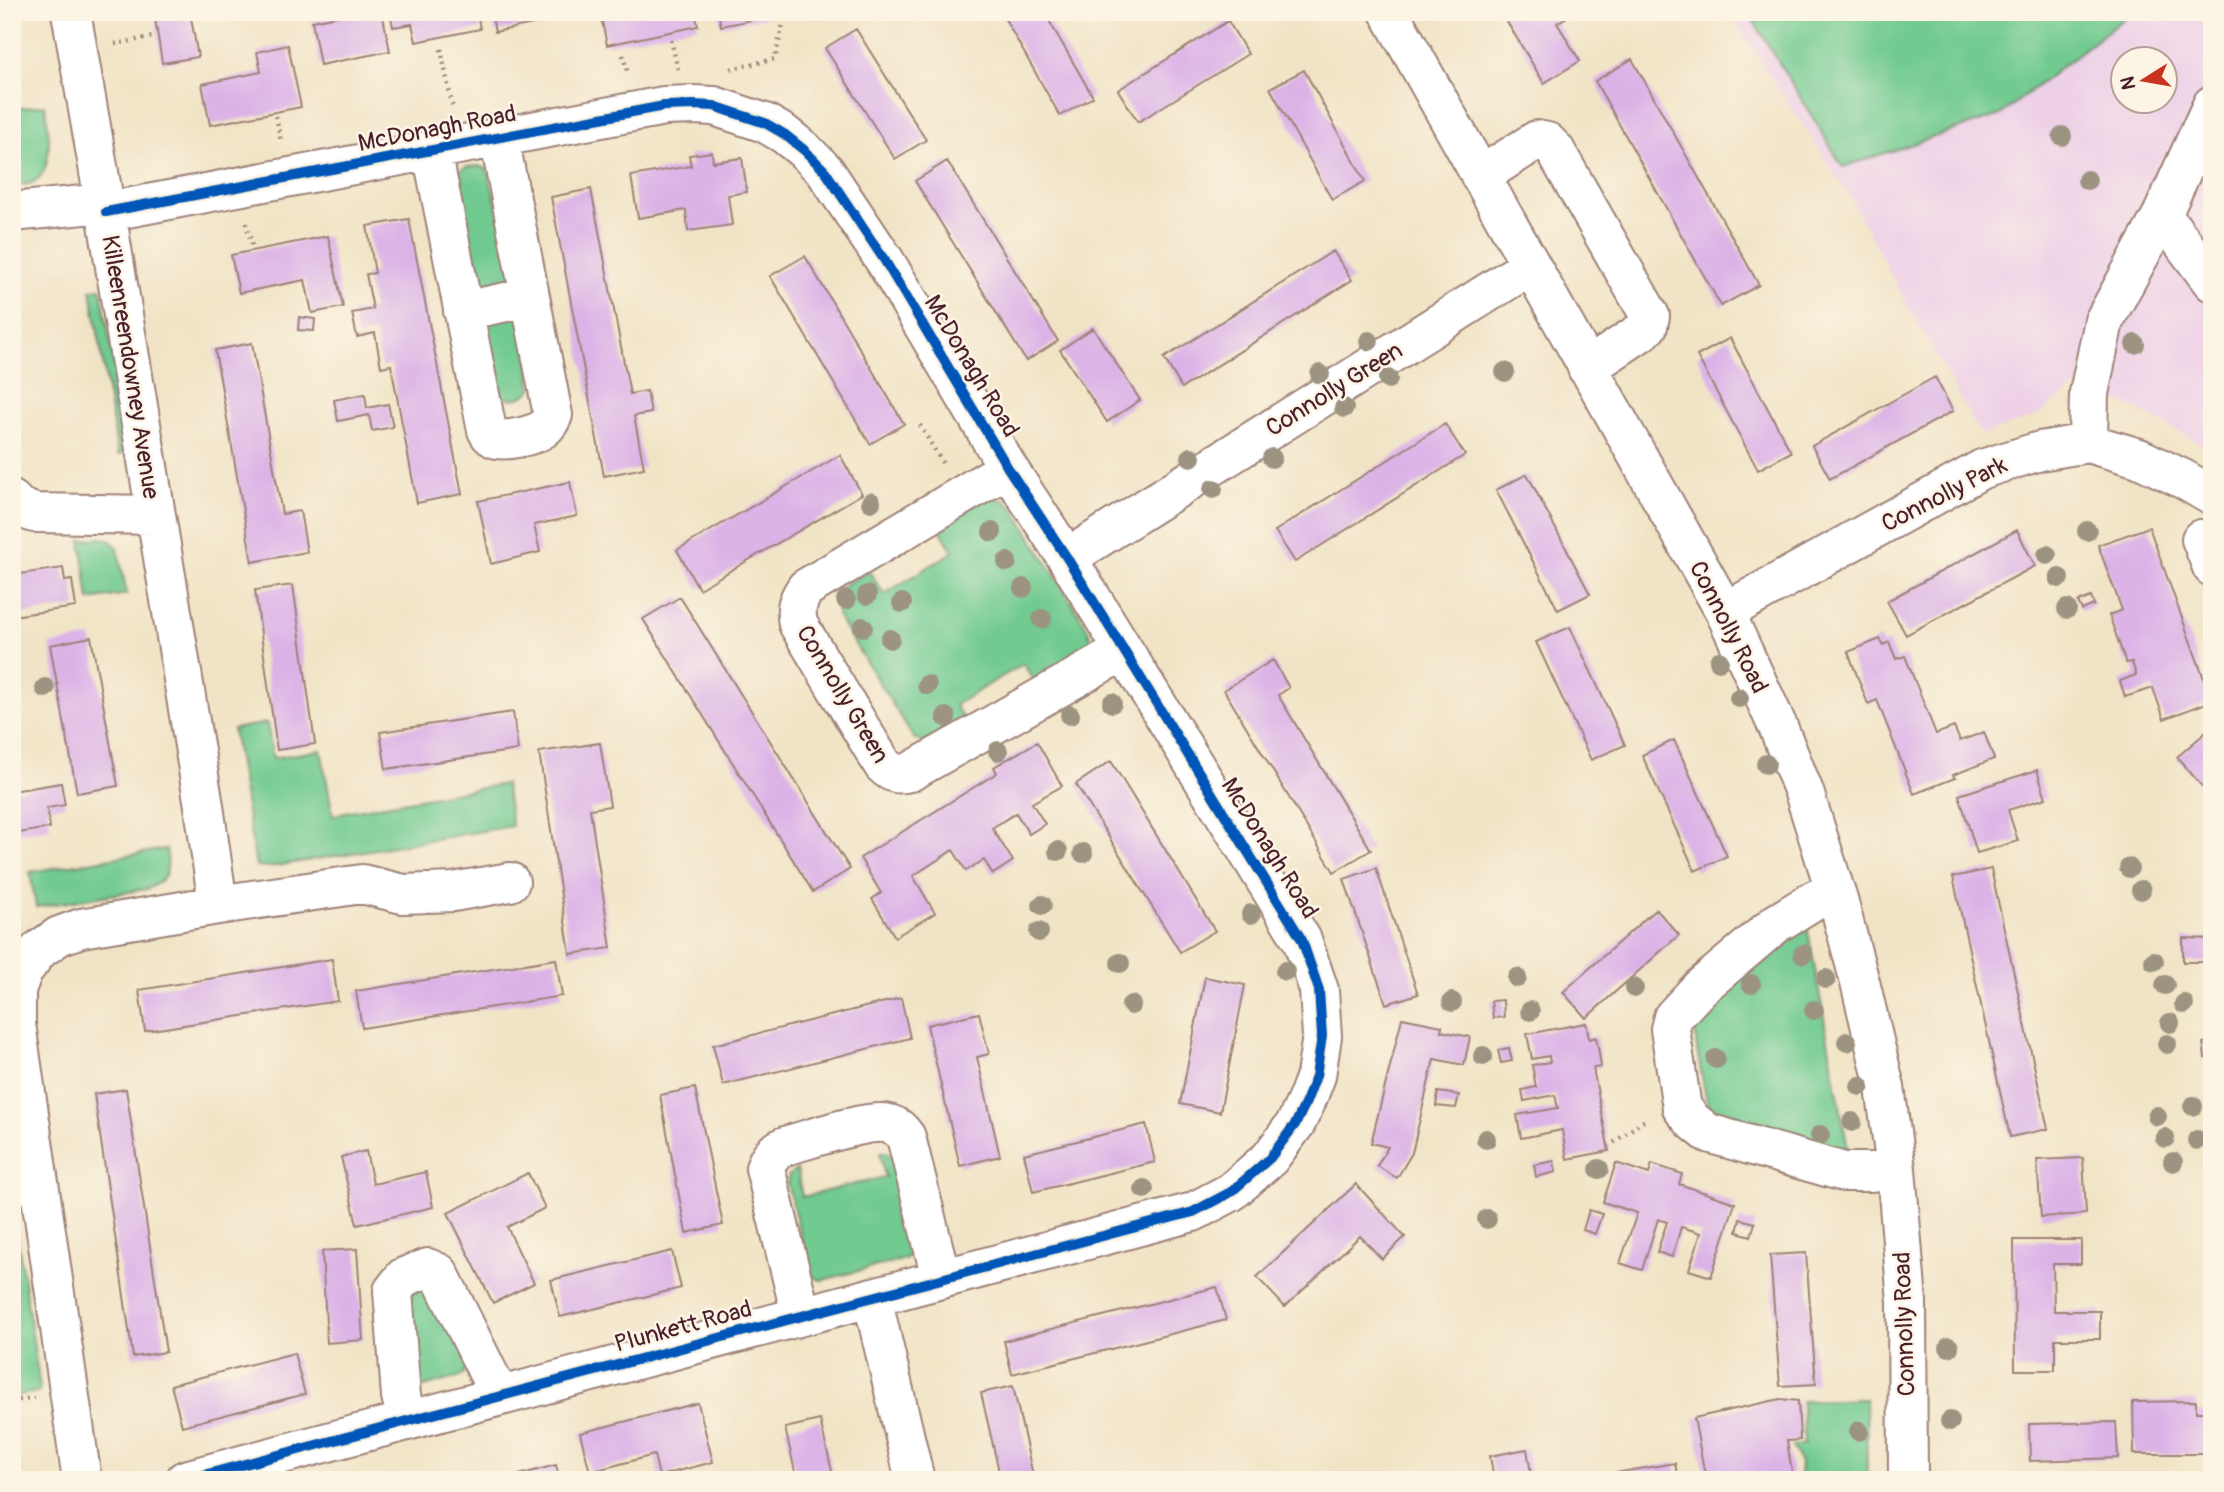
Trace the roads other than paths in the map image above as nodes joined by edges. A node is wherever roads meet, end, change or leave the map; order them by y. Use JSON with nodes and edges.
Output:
{"nodes":[{"id":1,"x":71,"y":12,"type":"edge"},
{"id":2,"x":1389,"y":12,"type":"edge"},
{"id":3,"x":2212,"y":104,"type":"edge"},
{"id":4,"x":499,"y":137,"type":"junction"},
{"id":5,"x":432,"y":151,"type":"junction"},
{"id":6,"x":1480,"y":176,"type":"junction"},
{"id":7,"x":105,"y":207,"type":"junction"},
{"id":8,"x":12,"y":212,"type":"edge"},
{"id":9,"x":2162,"y":215,"type":"junction"},
{"id":10,"x":1530,"y":266,"type":"junction"},
{"id":11,"x":2212,"y":282,"type":"edge"},
{"id":12,"x":530,"y":297,"type":"junction"},
{"id":13,"x":463,"y":311,"type":"junction"},
{"id":14,"x":1587,"y":368,"type":"junction"},
{"id":15,"x":2088,"y":443,"type":"junction"},
{"id":16,"x":1009,"y":468,"type":"junction"},
{"id":17,"x":2212,"y":496,"type":"edge"},
{"id":18,"x":12,"y":500,"type":"edge"},
{"id":19,"x":155,"y":515,"type":"junction"},
{"id":20,"x":1067,"y":558,"type":"junction"},
{"id":21,"x":1725,"y":612,"type":"junction"},
{"id":22,"x":1123,"y":651,"type":"junction"},
{"id":23,"x":510,"y":882,"type":"dead end"},
{"id":24,"x":1838,"y":900,"type":"junction"},
{"id":25,"x":218,"y":905,"type":"junction"},
{"id":26,"x":22,"y":1134,"type":"edge"},
{"id":27,"x":1896,"y":1169,"type":"junction"},
{"id":28,"x":1193,"y":1212,"type":"joint"},
{"id":29,"x":941,"y":1278,"type":"junction"},
{"id":30,"x":872,"y":1297,"type":"junction"},
{"id":31,"x":801,"y":1315,"type":"junction"},
{"id":32,"x":499,"y":1395,"type":"junction"},
{"id":33,"x":407,"y":1420,"type":"junction"},
{"id":34,"x":82,"y":1480,"type":"edge"},
{"id":35,"x":185,"y":1480,"type":"edge"},
{"id":36,"x":915,"y":1480,"type":"edge"},
{"id":37,"x":1908,"y":1480,"type":"edge"}],
"edges":[{"from":1,"to":7,"type":"street","name":"Killeenreendowney Avenue"},
{"from":2,"to":6,"type":"street","name":"Connolly Road"},
{"from":3,"to":9,"type":"street"},
{"from":4,"to":5,"type":"street","name":"McDonagh Road"},
{"from":4,"to":12,"type":"street","name":"McDonagh Road"},
{"from":4,"to":16,"type":"street","name":"McDonagh Road"},
{"from":5,"to":7,"type":"street","name":"McDonagh Road"},
{"from":5,"to":13,"type":"street","name":"McDonagh Road"},
{"from":6,"to":10,"type":"street","name":"Connolly Road"},
{"from":6,"to":14,"type":"street"},
{"from":7,"to":8,"type":"street","name":"McDonagh Road"},
{"from":7,"to":19,"type":"street","name":"Killeenreendowney Avenue"},
{"from":9,"to":11,"type":"street"},
{"from":9,"to":15,"type":"street"},
{"from":10,"to":14,"type":"street","name":"Connolly Road"},
{"from":10,"to":20,"type":"street","name":"Connolly Green"},
{"from":12,"to":13,"type":"street"},
{"from":12,"to":13,"type":"street","name":"McDonagh Road"},
{"from":14,"to":21,"type":"street","name":"Connolly Road"},
{"from":15,"to":17,"type":"street","name":"Connolly Park"},
{"from":15,"to":21,"type":"street","name":"Connolly Park"},
{"from":16,"to":20,"type":"street","name":"McDonagh Road"},
{"from":16,"to":22,"type":"street","name":"Connolly Green"},
{"from":18,"to":19,"type":"street","name":"Killeenreendowney Avenue"},
{"from":19,"to":25,"type":"street","name":"Killeenreendowney Avenue"},
{"from":20,"to":22,"type":"street","name":"McDonagh Road"},
{"from":21,"to":24,"type":"street","name":"Connolly Road"},
{"from":22,"to":28,"type":"street","name":"McDonagh Road"},
{"from":23,"to":25,"type":"street"},
{"from":24,"to":27,"type":"street","name":"Connolly Road"},
{"from":24,"to":27,"type":"street"},
{"from":25,"to":26,"type":"street"},
{"from":26,"to":34,"type":"street"},
{"from":27,"to":37,"type":"street","name":"Connolly Road"},
{"from":28,"to":29,"type":"street","name":"Plunkett Road"},
{"from":29,"to":30,"type":"street","name":"Plunkett Road"},
{"from":29,"to":31,"type":"street"},
{"from":30,"to":31,"type":"street","name":"Plunkett Road"},
{"from":30,"to":36,"type":"street"},
{"from":31,"to":32,"type":"street","name":"Plunkett Road"},
{"from":32,"to":33,"type":"street","name":"Plunkett Road"},
{"from":32,"to":33,"type":"street"},
{"from":33,"to":35,"type":"street","name":"Plunkett Road"}]}
